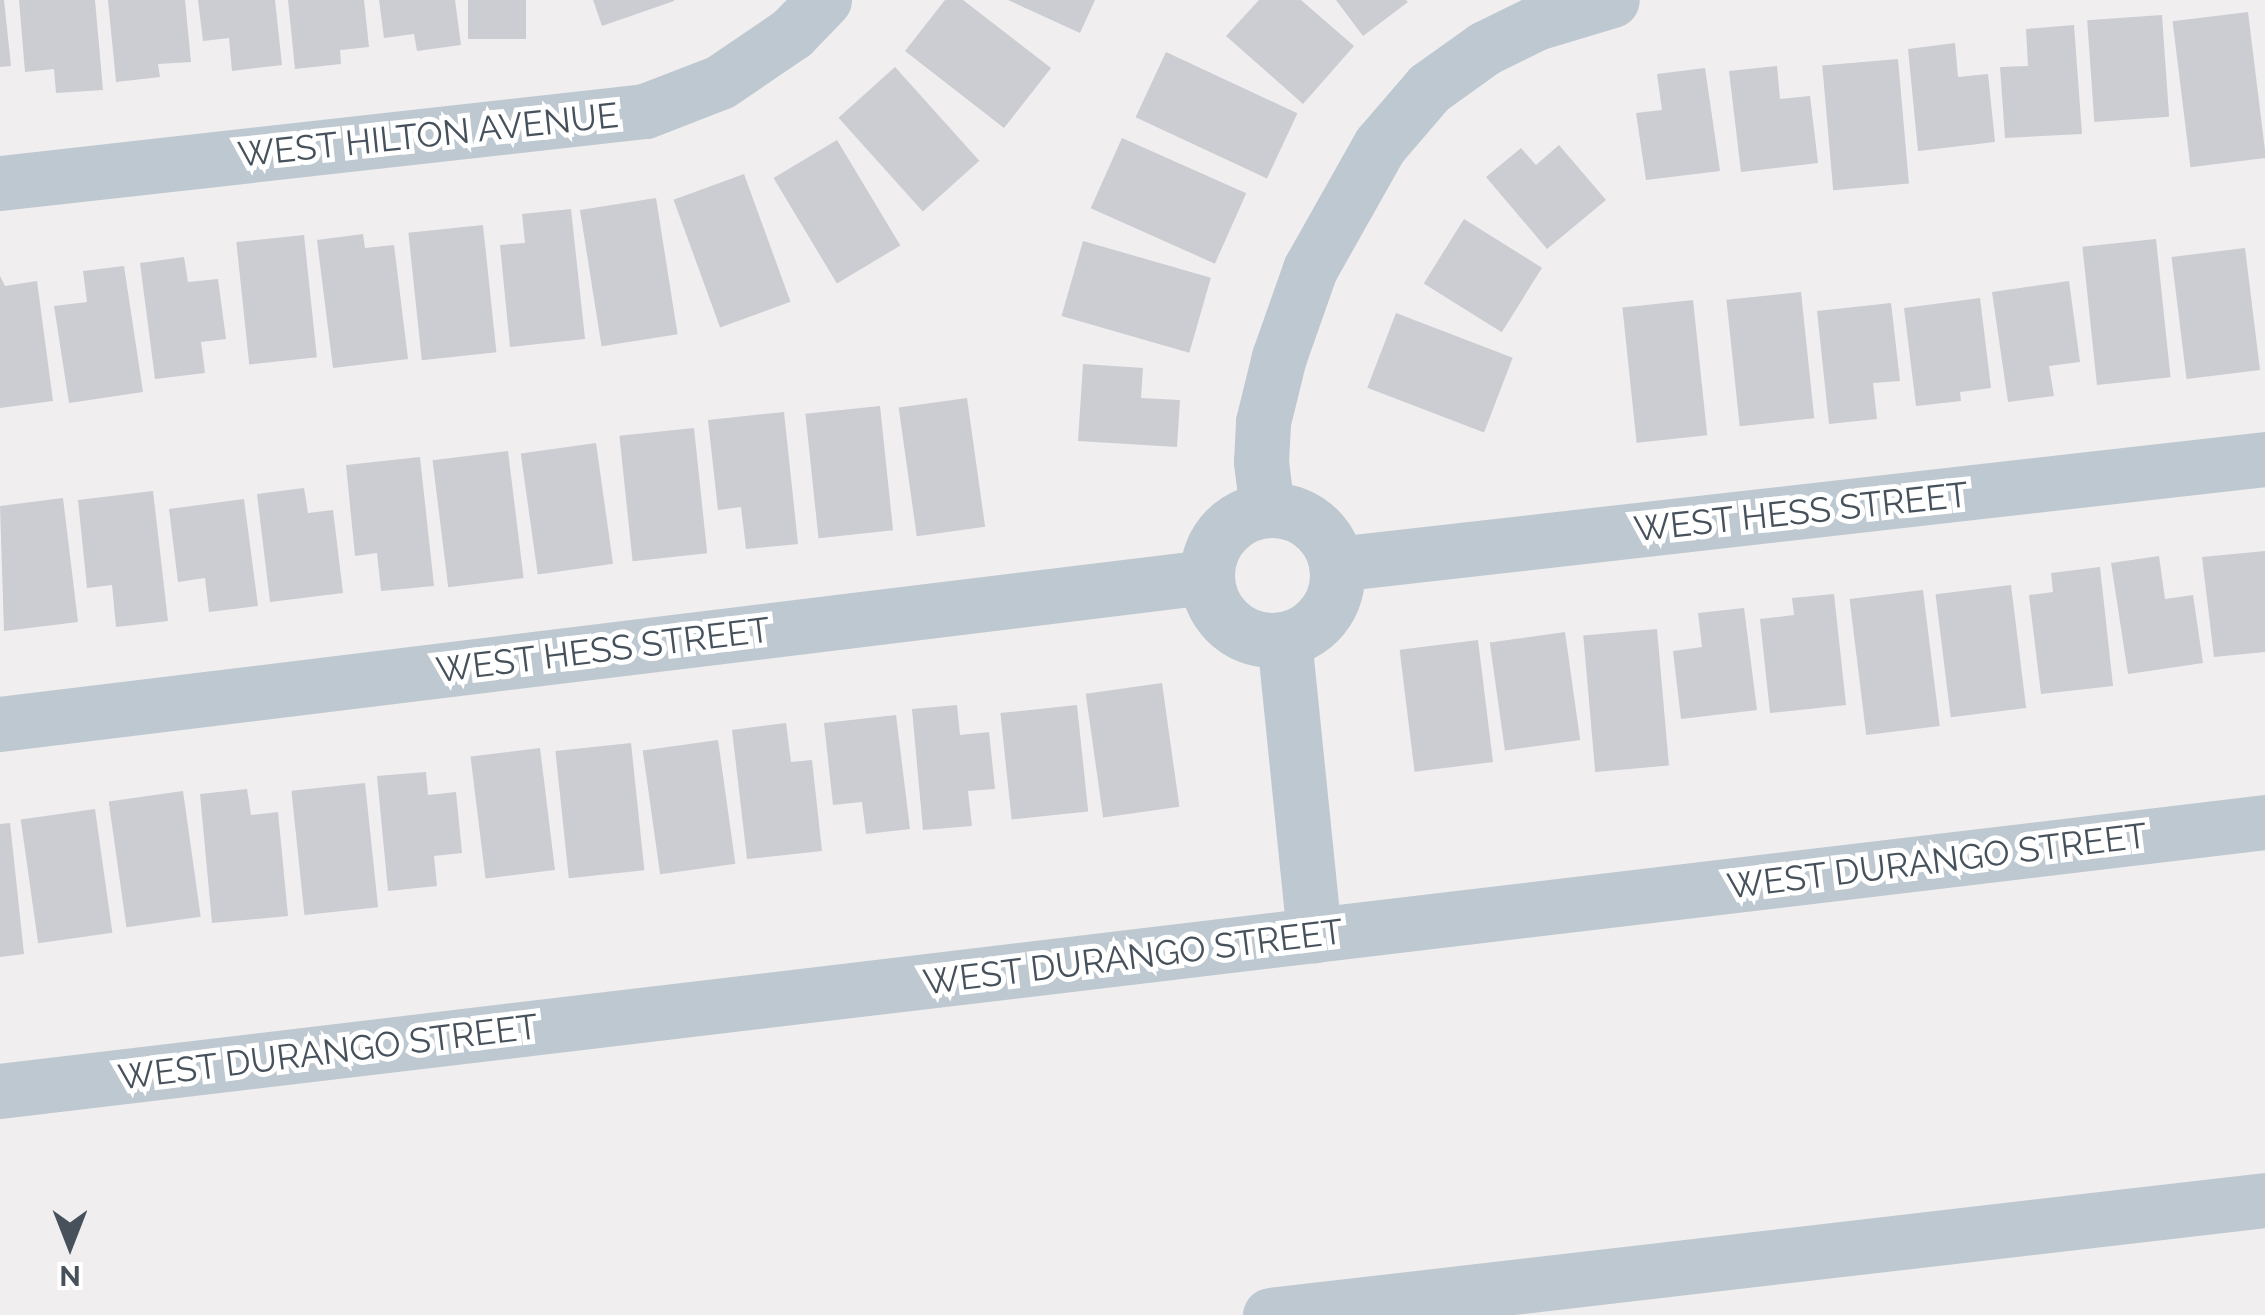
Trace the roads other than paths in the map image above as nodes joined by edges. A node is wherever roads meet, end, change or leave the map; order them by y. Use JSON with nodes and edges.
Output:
{"nodes":[{"id":1,"x":824,"y":0,"type":"edge"},
{"id":2,"x":1612,"y":0,"type":"edge"},
{"id":3,"x":0,"y":183,"type":"edge"},
{"id":4,"x":2265,"y":460,"type":"edge"},
{"id":5,"x":1267,"y":510,"type":"junction"},
{"id":6,"x":1336,"y":564,"type":"junction"},
{"id":7,"x":1206,"y":576,"type":"junction"},
{"id":8,"x":1284,"y":639,"type":"junction"},
{"id":9,"x":0,"y":724,"type":"edge"},
{"id":10,"x":2265,"y":822,"type":"edge"},
{"id":11,"x":1314,"y":935,"type":"junction"},
{"id":12,"x":0,"y":1092,"type":"edge"},
{"id":13,"x":2265,"y":1200,"type":"edge"},
{"id":14,"x":1270,"y":1315,"type":"edge"}],
"edges":[{"from":1,"to":3,"type":"street","name":"WEST HILTON AVENUE"},
{"from":2,"to":5,"type":"street"},
{"from":4,"to":6,"type":"street","name":"WEST HESS STREET"},
{"from":5,"to":6,"type":"street"},
{"from":5,"to":7,"type":"street"},
{"from":6,"to":8,"type":"street"},
{"from":7,"to":8,"type":"street"},
{"from":7,"to":9,"type":"street","name":"WEST HESS STREET"},
{"from":8,"to":11,"type":"street"},
{"from":10,"to":11,"type":"street","name":"WEST DURANGO STREET"},
{"from":11,"to":12,"type":"street","name":"WEST DURANGO STREET"},
{"from":13,"to":14,"type":"street"}]}
